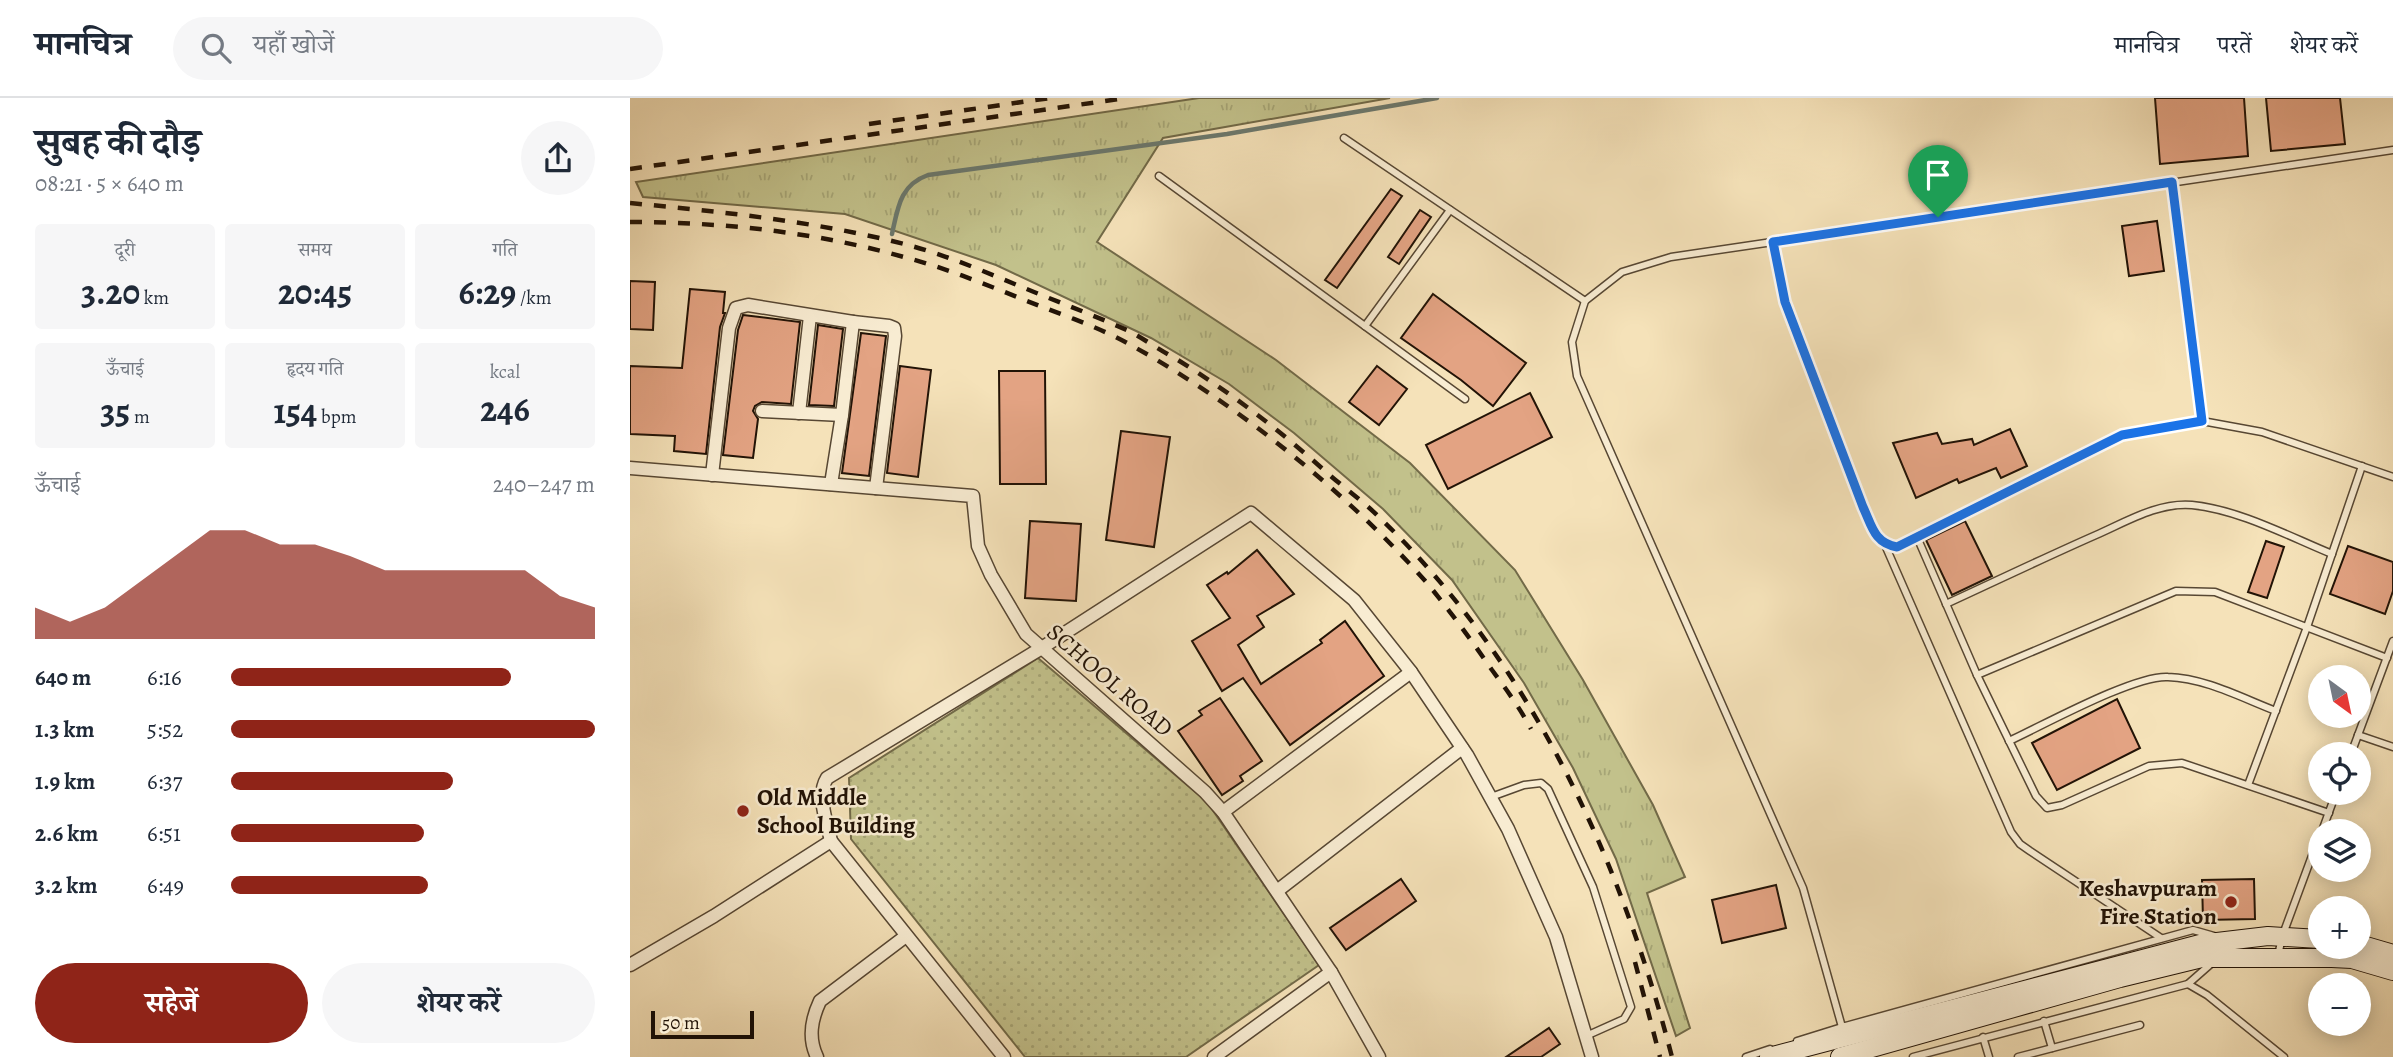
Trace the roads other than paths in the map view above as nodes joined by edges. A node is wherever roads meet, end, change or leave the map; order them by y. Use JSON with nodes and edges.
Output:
{"nodes":[{"id":1,"x":1344,"y":138,"type":"dead end"},
{"id":2,"x":2393,"y":150,"type":"edge"},
{"id":3,"x":1159,"y":176,"type":"dead end"},
{"id":4,"x":2172,"y":182,"type":"junction"},
{"id":5,"x":1450,"y":210,"type":"junction"},
{"id":6,"x":1773,"y":242,"type":"junction"},
{"id":7,"x":1585,"y":301,"type":"junction"},
{"id":8,"x":810,"y":316,"type":"junction"},
{"id":9,"x":853,"y":322,"type":"junction"},
{"id":10,"x":1365,"y":326,"type":"junction"},
{"id":11,"x":1465,"y":399,"type":"dead end"},
{"id":12,"x":762,"y":411,"type":"dead end"},
{"id":13,"x":799,"y":413,"type":"junction"},
{"id":14,"x":842,"y":415,"type":"junction"},
{"id":15,"x":2202,"y":421,"type":"junction"},
{"id":16,"x":2362,"y":466,"type":"junction"},
{"id":17,"x":630,"y":468,"type":"edge"},
{"id":18,"x":712,"y":475,"type":"junction"},
{"id":19,"x":2393,"y":477,"type":"edge"},
{"id":20,"x":831,"y":484,"type":"junction"},
{"id":21,"x":876,"y":488,"type":"junction"},
{"id":22,"x":1917,"y":537,"type":"junction"},
{"id":23,"x":1885,"y":545,"type":"junction"},
{"id":24,"x":2332,"y":554,"type":"junction"},
{"id":25,"x":1946,"y":604,"type":"junction"},
{"id":26,"x":2307,"y":628,"type":"junction"},
{"id":27,"x":2393,"y":641,"type":"edge"},
{"id":28,"x":1040,"y":649,"type":"junction"},
{"id":29,"x":2387,"y":658,"type":"junction"},
{"id":30,"x":1411,"y":672,"type":"junction"},
{"id":31,"x":1977,"y":675,"type":"junction"},
{"id":32,"x":2276,"y":711,"type":"junction"},
{"id":33,"x":2358,"y":735,"type":"junction"},
{"id":34,"x":2009,"y":741,"type":"junction"},
{"id":35,"x":2355,"y":742,"type":"edge"},
{"id":36,"x":2393,"y":747,"type":"edge"},
{"id":37,"x":1462,"y":748,"type":"junction"},
{"id":38,"x":2248,"y":785,"type":"junction"},
{"id":39,"x":1491,"y":798,"type":"junction"},
{"id":40,"x":2332,"y":805,"type":"edge"},
{"id":41,"x":1223,"y":812,"type":"junction"},
{"id":42,"x":2329,"y":813,"type":"junction"},
{"id":43,"x":2327,"y":819,"type":"edge"},
{"id":44,"x":831,"y":841,"type":"junction"},
{"id":45,"x":2308,"y":868,"type":"edge"},
{"id":46,"x":1277,"y":891,"type":"junction"},
{"id":47,"x":906,"y":936,"type":"junction"},
{"id":48,"x":2282,"y":937,"type":"junction"},
{"id":49,"x":2161,"y":938,"type":"junction"},
{"id":50,"x":2308,"y":938,"type":"edge"},
{"id":51,"x":2371,"y":948,"type":"edge"},
{"id":52,"x":2223,"y":949,"type":"junction"},
{"id":53,"x":2393,"y":954,"type":"edge"},
{"id":54,"x":2278,"y":958,"type":"junction"},
{"id":55,"x":630,"y":965,"type":"edge"},
{"id":56,"x":2393,"y":971,"type":"edge"},
{"id":57,"x":1331,"y":972,"type":"junction"},
{"id":58,"x":2188,"y":984,"type":"junction"},
{"id":59,"x":2044,"y":1021,"type":"junction"},
{"id":60,"x":2140,"y":1025,"type":"dead end"},
{"id":61,"x":1842,"y":1027,"type":"junction"},
{"id":62,"x":1586,"y":1037,"type":"junction"},
{"id":63,"x":1983,"y":1037,"type":"junction"},
{"id":64,"x":2052,"y":1048,"type":"junction"},
{"id":65,"x":817,"y":1057,"type":"edge"},
{"id":66,"x":1004,"y":1057,"type":"edge"},
{"id":67,"x":1214,"y":1057,"type":"edge"},
{"id":68,"x":1379,"y":1057,"type":"edge"},
{"id":69,"x":1592,"y":1057,"type":"edge"},
{"id":70,"x":1746,"y":1057,"type":"edge"},
{"id":71,"x":1769,"y":1057,"type":"edge"},
{"id":72,"x":1840,"y":1057,"type":"edge"},
{"id":73,"x":1913,"y":1057,"type":"edge"},
{"id":74,"x":1989,"y":1057,"type":"edge"},
{"id":75,"x":2018,"y":1057,"type":"edge"},
{"id":76,"x":2284,"y":1057,"type":"edge"}],
"edges":[{"from":1,"to":5,"type":"lane"},
{"from":2,"to":4,"type":"lane"},
{"from":3,"to":10,"type":"lane"},
{"from":4,"to":6,"type":"lane"},
{"from":4,"to":15,"type":"lane"},
{"from":5,"to":7,"type":"lane"},
{"from":5,"to":10,"type":"lane"},
{"from":6,"to":7,"type":"lane"},
{"from":6,"to":23,"type":"lane"},
{"from":7,"to":61,"type":"lane"},
{"from":8,"to":9,"type":"street"},
{"from":8,"to":13,"type":"street"},
{"from":8,"to":18,"type":"street"},
{"from":9,"to":14,"type":"street"},
{"from":9,"to":21,"type":"street"},
{"from":10,"to":11,"type":"lane"},
{"from":12,"to":13,"type":"street"},
{"from":13,"to":14,"type":"street"},
{"from":14,"to":20,"type":"street"},
{"from":15,"to":16,"type":"lane"},
{"from":15,"to":22,"type":"lane"},
{"from":16,"to":19,"type":"lane"},
{"from":16,"to":24,"type":"lane"},
{"from":17,"to":18,"type":"street","name":"SCHOOL ROAD"},
{"from":18,"to":20,"type":"street","name":"SCHOOL ROAD"},
{"from":20,"to":21,"type":"street","name":"SCHOOL ROAD"},
{"from":21,"to":28,"type":"street","name":"SCHOOL ROAD"},
{"from":22,"to":23,"type":"lane"},
{"from":22,"to":25,"type":"lane"},
{"from":23,"to":49,"type":"lane"},
{"from":24,"to":25,"type":"lane"},
{"from":24,"to":26,"type":"lane"},
{"from":25,"to":31,"type":"lane"},
{"from":26,"to":29,"type":"lane"},
{"from":26,"to":31,"type":"lane"},
{"from":26,"to":32,"type":"lane"},
{"from":27,"to":29,"type":"lane"},
{"from":28,"to":30,"type":"street"},
{"from":28,"to":41,"type":"street","name":"SCHOOL ROAD"},
{"from":28,"to":44,"type":"street"},
{"from":29,"to":33,"type":"lane"},
{"from":30,"to":37,"type":"street"},
{"from":30,"to":41,"type":"street"},
{"from":31,"to":34,"type":"lane"},
{"from":32,"to":34,"type":"lane"},
{"from":32,"to":38,"type":"lane"},
{"from":33,"to":35,"type":"lane"},
{"from":33,"to":36,"type":"lane"},
{"from":34,"to":38,"type":"lane"},
{"from":37,"to":39,"type":"street"},
{"from":37,"to":46,"type":"street"},
{"from":38,"to":42,"type":"lane"},
{"from":39,"to":62,"type":"street"},
{"from":39,"to":62,"type":"lane"},
{"from":40,"to":42,"type":"lane"},
{"from":41,"to":46,"type":"street","name":"SCHOOL ROAD"},
{"from":42,"to":43,"type":"lane"},
{"from":44,"to":47,"type":"street"},
{"from":44,"to":55,"type":"street"},
{"from":45,"to":48,"type":"lane"},
{"from":46,"to":57,"type":"street","name":"SCHOOL ROAD"},
{"from":47,"to":65,"type":"street"},
{"from":47,"to":66,"type":"street"},
{"from":48,"to":50,"type":"main road"},
{"from":48,"to":52,"type":"main road"},
{"from":48,"to":54,"type":"lane"},
{"from":49,"to":52,"type":"lane"},
{"from":49,"to":61,"type":"lane"},
{"from":51,"to":53,"type":"main road"},
{"from":52,"to":54,"type":"main road"},
{"from":52,"to":58,"type":"lane"},
{"from":52,"to":71,"type":"main road"},
{"from":52,"to":72,"type":"main road"},
{"from":54,"to":56,"type":"main road"},
{"from":57,"to":67,"type":"street"},
{"from":57,"to":68,"type":"street","name":"SCHOOL ROAD"},
{"from":58,"to":59,"type":"lane"},
{"from":58,"to":76,"type":"lane"},
{"from":59,"to":63,"type":"lane"},
{"from":59,"to":64,"type":"lane"},
{"from":60,"to":64,"type":"lane"},
{"from":61,"to":70,"type":"lane"},
{"from":62,"to":69,"type":"street"},
{"from":63,"to":73,"type":"lane"},
{"from":63,"to":74,"type":"lane"},
{"from":64,"to":75,"type":"lane"}]}
